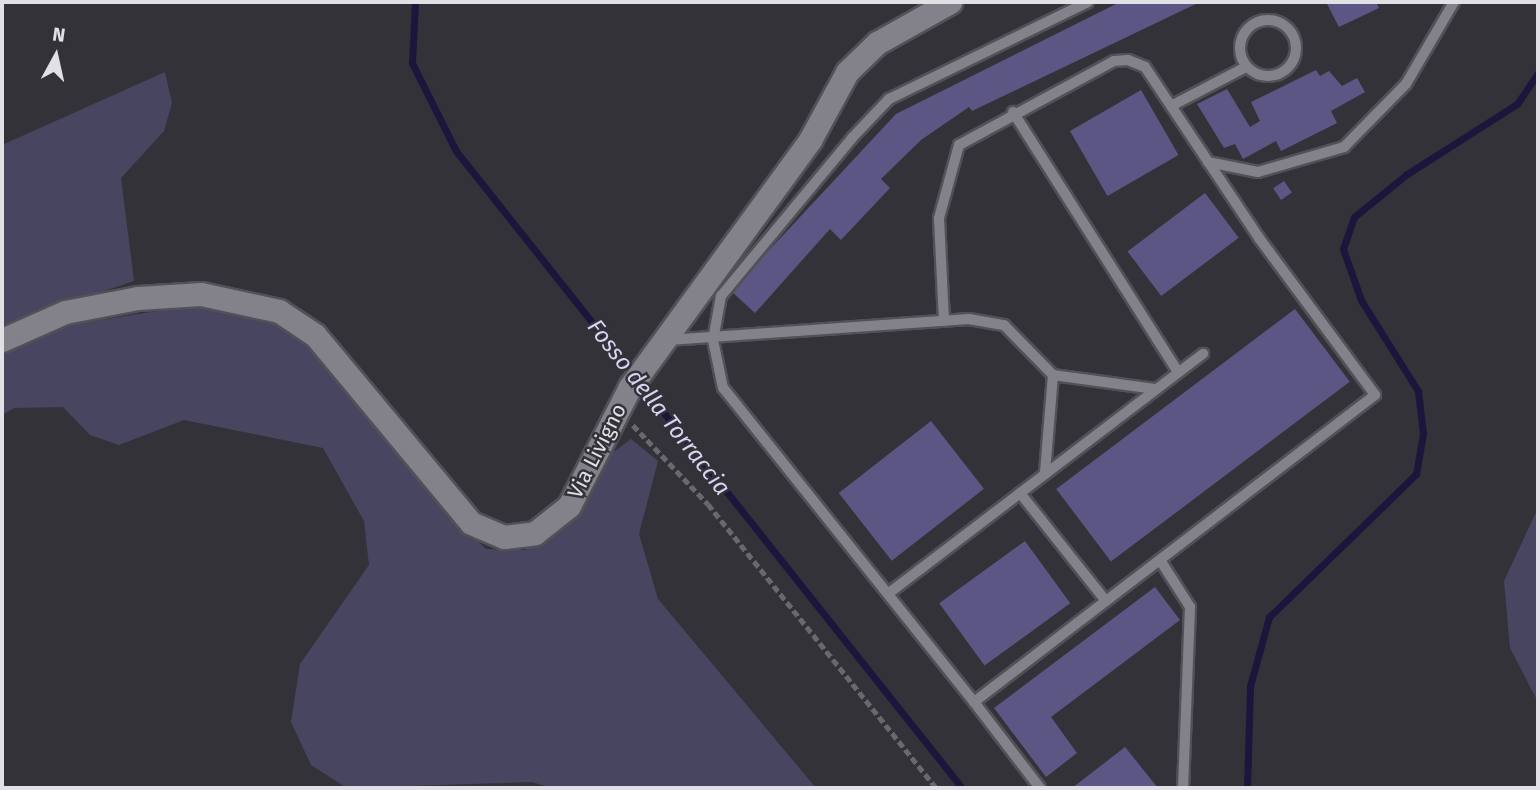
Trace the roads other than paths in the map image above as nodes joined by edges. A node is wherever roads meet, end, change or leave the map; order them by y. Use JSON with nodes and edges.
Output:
{"nodes":[{"id":1,"x":950,"y":2,"type":"edge"},
{"id":2,"x":1088,"y":2,"type":"edge"},
{"id":3,"x":1454,"y":2,"type":"edge"},
{"id":4,"x":1246,"y":67,"type":"junction"},
{"id":5,"x":1171,"y":106,"type":"junction"},
{"id":6,"x":1013,"y":112,"type":"junction"},
{"id":7,"x":1208,"y":162,"type":"junction"},
{"id":8,"x":944,"y":321,"type":"junction"},
{"id":9,"x":2,"y":340,"type":"edge"},
{"id":10,"x":668,"y":340,"type":"junction"},
{"id":11,"x":713,"y":340,"type":"junction"},
{"id":12,"x":1202,"y":354,"type":"dead end"},
{"id":13,"x":1178,"y":372,"type":"junction"},
{"id":14,"x":1053,"y":375,"type":"junction"},
{"id":15,"x":1155,"y":390,"type":"junction"},
{"id":16,"x":1045,"y":474,"type":"junction"},
{"id":17,"x":1020,"y":493,"type":"junction"},
{"id":18,"x":1160,"y":560,"type":"junction"},
{"id":19,"x":889,"y":593,"type":"junction"},
{"id":20,"x":1106,"y":601,"type":"junction"},
{"id":21,"x":974,"y":702,"type":"junction"},
{"id":22,"x":1040,"y":788,"type":"edge"},
{"id":23,"x":1183,"y":788,"type":"edge"}],
"edges":[{"from":1,"to":10,"type":"street","name":"Via Livigno"},
{"from":2,"to":11,"type":"lane"},
{"from":3,"to":7,"type":"lane"},
{"from":4,"to":4,"type":"lane"},
{"from":4,"to":5,"type":"lane"},
{"from":5,"to":6,"type":"lane"},
{"from":5,"to":7,"type":"lane"},
{"from":6,"to":8,"type":"lane"},
{"from":6,"to":13,"type":"lane"},
{"from":7,"to":18,"type":"lane"},
{"from":8,"to":11,"type":"lane"},
{"from":8,"to":14,"type":"lane"},
{"from":9,"to":10,"type":"street","name":"Via Livigno"},
{"from":10,"to":11,"type":"lane"},
{"from":11,"to":19,"type":"lane"},
{"from":12,"to":13,"type":"lane"},
{"from":13,"to":15,"type":"lane"},
{"from":14,"to":15,"type":"lane"},
{"from":14,"to":16,"type":"lane"},
{"from":15,"to":16,"type":"lane"},
{"from":16,"to":17,"type":"lane"},
{"from":17,"to":19,"type":"lane"},
{"from":17,"to":20,"type":"lane"},
{"from":18,"to":20,"type":"lane"},
{"from":18,"to":23,"type":"lane"},
{"from":19,"to":21,"type":"lane"},
{"from":20,"to":21,"type":"lane"},
{"from":21,"to":22,"type":"lane"}]}
